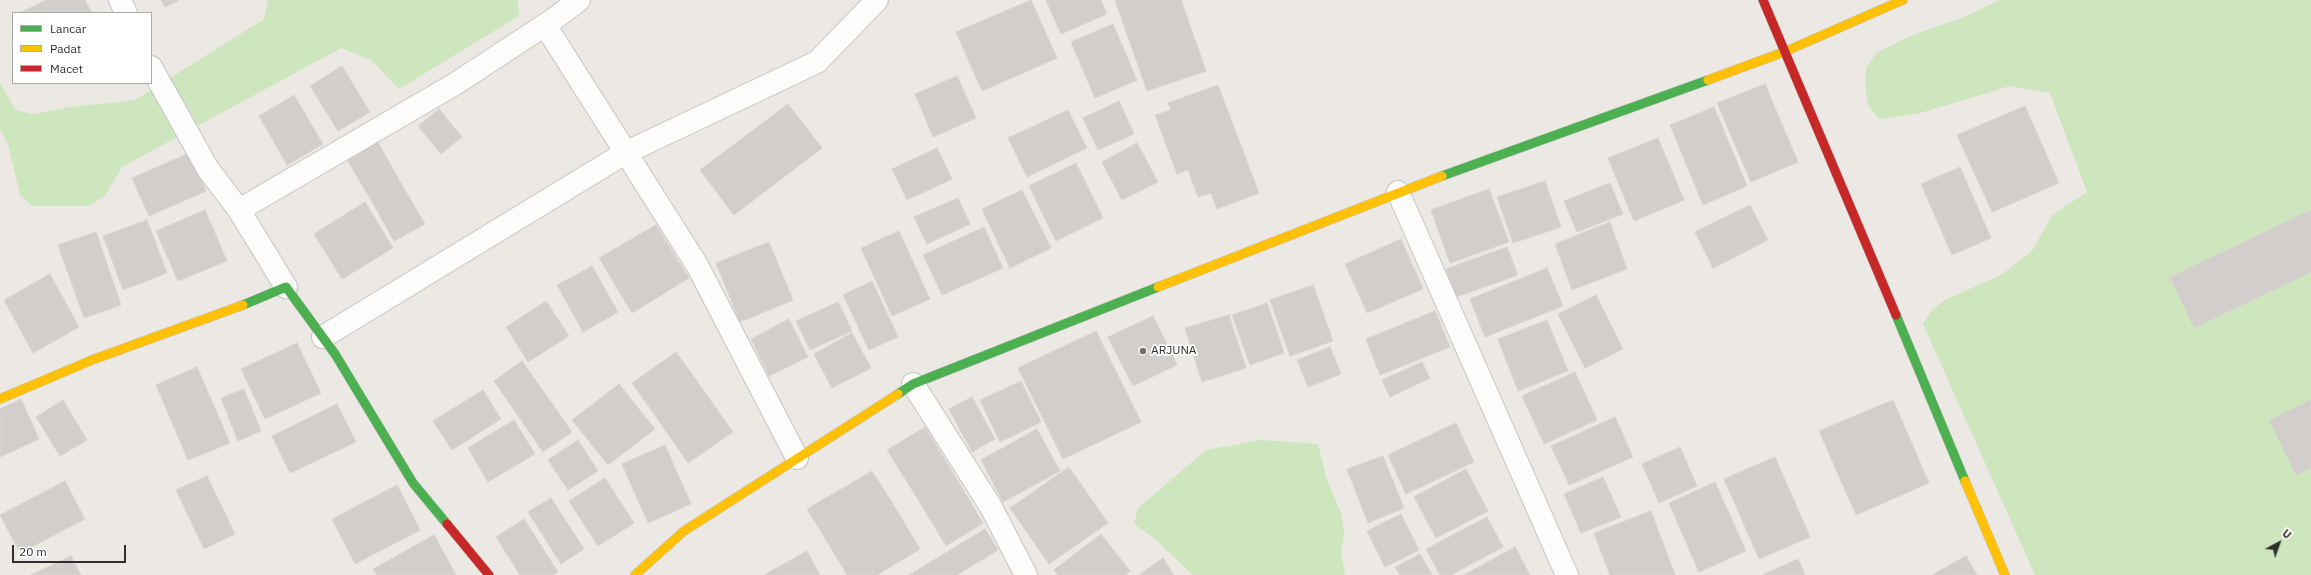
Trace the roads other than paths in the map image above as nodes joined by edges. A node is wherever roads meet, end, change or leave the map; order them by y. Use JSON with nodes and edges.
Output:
{"nodes":[{"id":1,"x":120,"y":0,"type":"edge"},
{"id":2,"x":579,"y":0,"type":"edge"},
{"id":3,"x":877,"y":0,"type":"edge"},
{"id":4,"x":1763,"y":0,"type":"edge"},
{"id":5,"x":1903,"y":0,"type":"edge"},
{"id":6,"x":126,"y":12,"type":"edge"},
{"id":7,"x":545,"y":25,"type":"junction"},
{"id":8,"x":1784,"y":52,"type":"junction"},
{"id":9,"x":152,"y":69,"type":"edge"},
{"id":10,"x":625,"y":153,"type":"junction"},
{"id":11,"x":1398,"y":192,"type":"junction"},
{"id":12,"x":239,"y":210,"type":"junction"},
{"id":13,"x":286,"y":287,"type":"junction"},
{"id":14,"x":323,"y":337,"type":"junction"},
{"id":15,"x":913,"y":384,"type":"junction"},
{"id":16,"x":0,"y":399,"type":"edge"},
{"id":17,"x":797,"y":458,"type":"junction"},
{"id":18,"x":489,"y":575,"type":"edge"},
{"id":19,"x":635,"y":575,"type":"edge"},
{"id":20,"x":1026,"y":575,"type":"edge"},
{"id":21,"x":1567,"y":575,"type":"edge"},
{"id":22,"x":2005,"y":575,"type":"edge"}],
"edges":[{"from":1,"to":6,"type":"street"},
{"from":2,"to":7,"type":"street"},
{"from":3,"to":10,"type":"street"},
{"from":4,"to":8,"type":"street"},
{"from":5,"to":8,"type":"street"},
{"from":7,"to":10,"type":"street"},
{"from":7,"to":12,"type":"street"},
{"from":8,"to":11,"type":"street"},
{"from":8,"to":22,"type":"street"},
{"from":9,"to":12,"type":"street"},
{"from":10,"to":14,"type":"street"},
{"from":10,"to":17,"type":"street"},
{"from":11,"to":15,"type":"street"},
{"from":11,"to":21,"type":"street"},
{"from":12,"to":13,"type":"street"},
{"from":13,"to":14,"type":"street"},
{"from":13,"to":16,"type":"street"},
{"from":14,"to":18,"type":"street"},
{"from":15,"to":17,"type":"street"},
{"from":15,"to":20,"type":"street"},
{"from":17,"to":19,"type":"street"}]}
